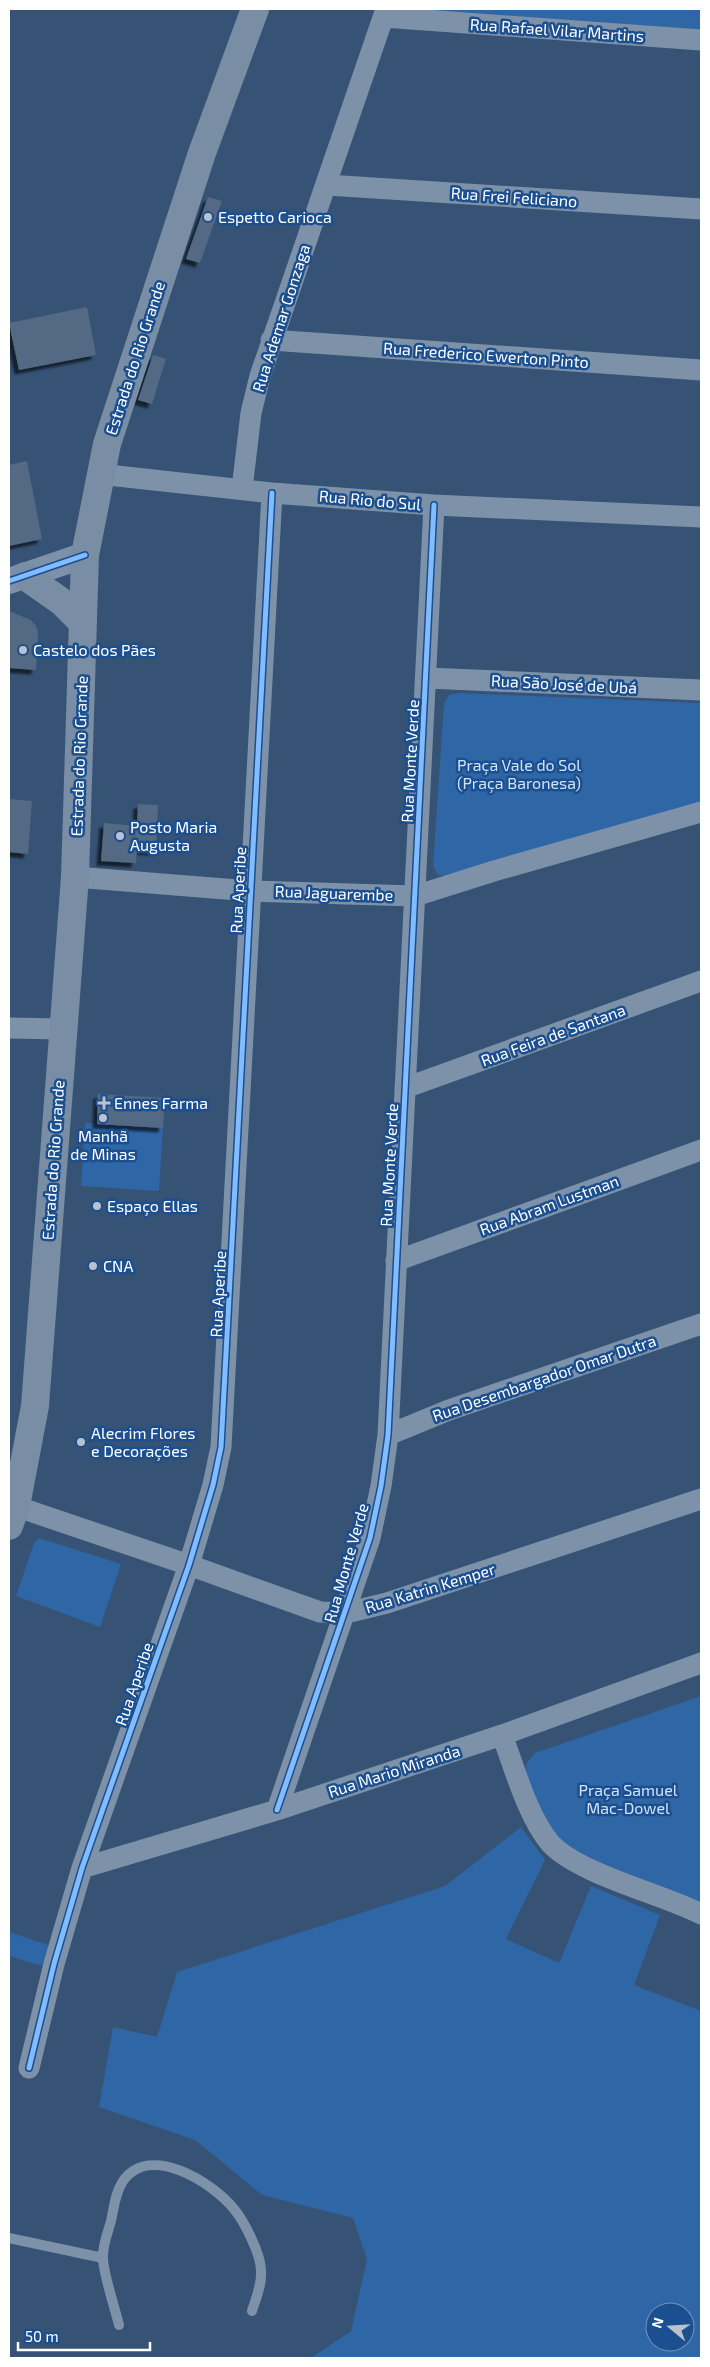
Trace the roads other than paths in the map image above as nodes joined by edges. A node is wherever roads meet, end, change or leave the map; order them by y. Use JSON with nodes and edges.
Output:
{"nodes":[{"id":1,"x":255,"y":9,"type":"edge"},
{"id":2,"x":385,"y":13,"type":"edge"},
{"id":3,"x":701,"y":40,"type":"edge"},
{"id":4,"x":327,"y":184,"type":"junction"},
{"id":5,"x":701,"y":209,"type":"edge"},
{"id":6,"x":271,"y":340,"type":"junction"},
{"id":7,"x":701,"y":370,"type":"edge"},
{"id":8,"x":100,"y":474,"type":"junction"},
{"id":9,"x":242,"y":488,"type":"junction"},
{"id":10,"x":272,"y":492,"type":"junction"},
{"id":11,"x":434,"y":506,"type":"junction"},
{"id":12,"x":701,"y":516,"type":"edge"},
{"id":13,"x":85,"y":555,"type":"junction"},
{"id":14,"x":17,"y":578,"type":"edge"},
{"id":15,"x":83,"y":623,"type":"junction"},
{"id":16,"x":427,"y":678,"type":"junction"},
{"id":17,"x":701,"y":690,"type":"edge"},
{"id":18,"x":701,"y":812,"type":"edge"},
{"id":19,"x":75,"y":877,"type":"junction"},
{"id":20,"x":250,"y":891,"type":"junction"},
{"id":21,"x":415,"y":896,"type":"junction"},
{"id":22,"x":701,"y":981,"type":"edge"},
{"id":23,"x":9,"y":1028,"type":"edge"},
{"id":24,"x":63,"y":1028,"type":"junction"},
{"id":25,"x":405,"y":1088,"type":"junction"},
{"id":26,"x":701,"y":1150,"type":"edge"},
{"id":27,"x":396,"y":1261,"type":"junction"},
{"id":28,"x":701,"y":1324,"type":"edge"},
{"id":29,"x":388,"y":1435,"type":"junction"},
{"id":30,"x":701,"y":1499,"type":"edge"},
{"id":31,"x":11,"y":1512,"type":"edge"},
{"id":32,"x":189,"y":1565,"type":"junction"},
{"id":33,"x":346,"y":1612,"type":"junction"},
{"id":34,"x":701,"y":1663,"type":"edge"},
{"id":35,"x":502,"y":1735,"type":"junction"},
{"id":36,"x":277,"y":1810,"type":"junction"},
{"id":37,"x":82,"y":1868,"type":"junction"},
{"id":38,"x":701,"y":1914,"type":"edge"},
{"id":39,"x":29,"y":2068,"type":"dead end"},
{"id":40,"x":9,"y":2238,"type":"edge"},
{"id":41,"x":102,"y":2258,"type":"junction"},
{"id":42,"x":252,"y":2311,"type":"dead end"},
{"id":43,"x":119,"y":2325,"type":"dead end"}],
"edges":[{"from":1,"to":8,"type":"main road","name":"Estrada do Rio Grande"},
{"from":2,"to":3,"type":"street","name":"Rua Rafael Vilar Martins"},
{"from":2,"to":4,"type":"street","name":"Rua Ademar Gonzaga"},
{"from":4,"to":5,"type":"street","name":"Rua Frei Feliciano"},
{"from":4,"to":6,"type":"street","name":"Rua Ademar Gonzaga"},
{"from":6,"to":7,"type":"street","name":"Rua Frederico Ewerton Pinto"},
{"from":6,"to":9,"type":"street","name":"Rua Ademar Gonzaga"},
{"from":8,"to":9,"type":"street","name":"Rua Rio do Sul"},
{"from":8,"to":13,"type":"main road","name":"Estrada do Rio Grande"},
{"from":9,"to":10,"type":"street","name":"Rua Rio do Sul"},
{"from":10,"to":11,"type":"street","name":"Rua Rio do Sul"},
{"from":10,"to":20,"type":"street","name":"Rua Aperibe"},
{"from":11,"to":12,"type":"street","name":"Rua Rio do Sul"},
{"from":11,"to":16,"type":"street","name":"Rua Monte Verde"},
{"from":13,"to":14,"type":"street"},
{"from":13,"to":15,"type":"main road","name":"Estrada do Rio Grande"},
{"from":14,"to":15,"type":"main road"},
{"from":15,"to":19,"type":"main road","name":"Estrada do Rio Grande"},
{"from":16,"to":17,"type":"street","name":"Rua São José de Ubá"},
{"from":16,"to":21,"type":"street","name":"Rua Monte Verde"},
{"from":18,"to":21,"type":"street","name":"Rua Jaguarembe"},
{"from":19,"to":20,"type":"street","name":"Rua Jaguarembe"},
{"from":19,"to":24,"type":"main road","name":"Estrada do Rio Grande"},
{"from":20,"to":21,"type":"street","name":"Rua Jaguarembe"},
{"from":20,"to":32,"type":"street","name":"Rua Aperibe"},
{"from":21,"to":25,"type":"street","name":"Rua Monte Verde"},
{"from":22,"to":25,"type":"street","name":"Rua Feira de Santana"},
{"from":23,"to":24,"type":"street"},
{"from":24,"to":31,"type":"main road","name":"Estrada do Rio Grande"},
{"from":25,"to":27,"type":"street","name":"Rua Monte Verde"},
{"from":26,"to":27,"type":"street","name":"Rua Abram Lustman"},
{"from":27,"to":29,"type":"street","name":"Rua Monte Verde"},
{"from":28,"to":29,"type":"street","name":"Rua Desembargador Omar Dutra"},
{"from":29,"to":33,"type":"street","name":"Rua Monte Verde"},
{"from":30,"to":33,"type":"street","name":"Rua Katrin Kemper"},
{"from":31,"to":32,"type":"street","name":"Rua Katrin Kemper"},
{"from":32,"to":33,"type":"street","name":"Rua Katrin Kemper"},
{"from":32,"to":37,"type":"street","name":"Rua Aperibe"},
{"from":33,"to":36,"type":"street","name":"Rua Monte Verde"},
{"from":34,"to":35,"type":"street","name":"Rua Mario Miranda"},
{"from":35,"to":36,"type":"street","name":"Rua Mario Miranda"},
{"from":35,"to":38,"type":"street"},
{"from":36,"to":37,"type":"street","name":"Rua Mario Miranda"},
{"from":37,"to":39,"type":"street","name":"Rua Aperibe"},
{"from":40,"to":41,"type":"lane"},
{"from":41,"to":42,"type":"lane"},
{"from":41,"to":43,"type":"lane"}]}
